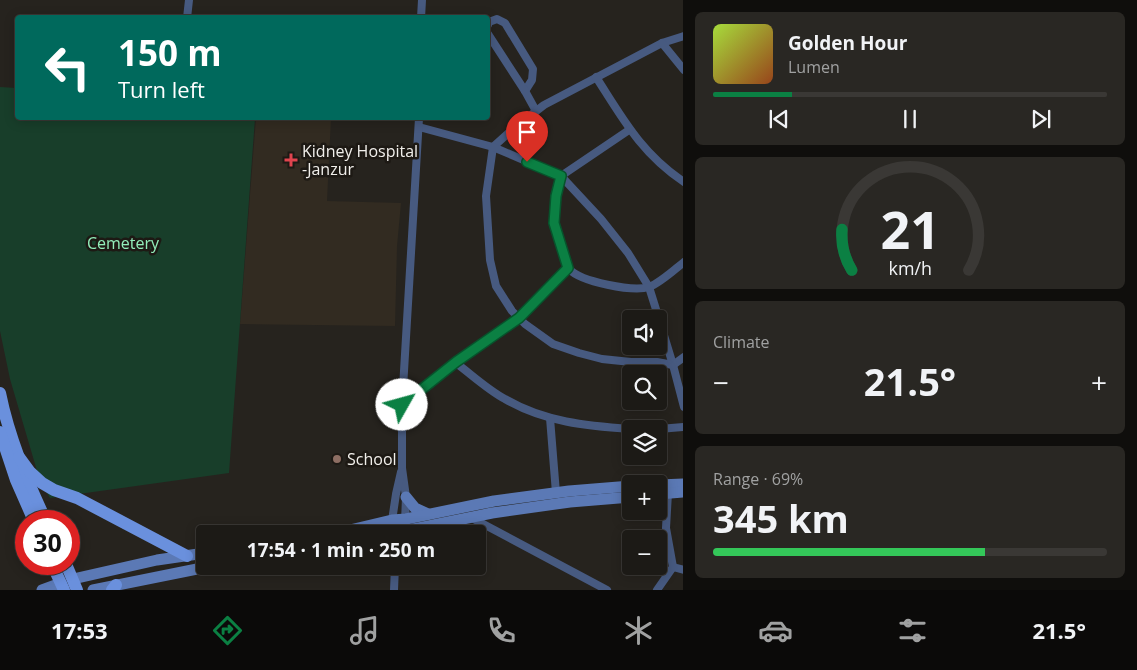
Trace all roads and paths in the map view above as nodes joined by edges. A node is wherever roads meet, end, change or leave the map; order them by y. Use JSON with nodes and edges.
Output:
{"nodes":[{"id":1,"x":189,"y":0,"type":"edge"},
{"id":2,"x":422,"y":0,"type":"edge"},
{"id":3,"x":187,"y":15,"type":"edge"},
{"id":4,"x":422,"y":15,"type":"edge"},
{"id":5,"x":490,"y":22,"type":"edge"},
{"id":6,"x":683,"y":36,"type":"edge"},
{"id":7,"x":490,"y":37,"type":"edge"},
{"id":8,"x":662,"y":43,"type":"junction"},
{"id":9,"x":683,"y":70,"type":"edge"},
{"id":10,"x":596,"y":77,"type":"junction"},
{"id":11,"x":525,"y":90,"type":"junction"},
{"id":12,"x":536,"y":111,"type":"junction"},
{"id":13,"x":419,"y":120,"type":"edge"},
{"id":14,"x":419,"y":127,"type":"junction"},
{"id":15,"x":629,"y":130,"type":"junction"},
{"id":16,"x":493,"y":148,"type":"junction"},
{"id":17,"x":561,"y":176,"type":"junction"},
{"id":18,"x":683,"y":182,"type":"edge"},
{"id":19,"x":683,"y":262,"type":"edge"},
{"id":20,"x":568,"y":268,"type":"junction"},
{"id":21,"x":649,"y":287,"type":"junction"},
{"id":22,"x":656,"y":310,"type":"edge"},
{"id":23,"x":519,"y":318,"type":"junction"},
{"id":24,"x":667,"y":345,"type":"edge"},
{"id":25,"x":683,"y":357,"type":"edge"},
{"id":26,"x":456,"y":362,"type":"junction"},
{"id":27,"x":673,"y":365,"type":"junction"},
{"id":28,"x":0,"y":393,"type":"edge"},
{"id":29,"x":402,"y":405,"type":"junction"},
{"id":30,"x":683,"y":407,"type":"edge"},
{"id":31,"x":2,"y":411,"type":"edge"},
{"id":32,"x":550,"y":418,"type":"junction"},
{"id":33,"x":683,"y":427,"type":"edge"},
{"id":34,"x":622,"y":428,"type":"edge"},
{"id":35,"x":667,"y":428,"type":"edge"},
{"id":36,"x":0,"y":432,"type":"edge"},
{"id":37,"x":19,"y":457,"type":"junction"},
{"id":38,"x":402,"y":468,"type":"junction"},
{"id":39,"x":667,"y":484,"type":"edge"},
{"id":40,"x":683,"y":484,"type":"edge"},
{"id":41,"x":622,"y":487,"type":"edge"},
{"id":42,"x":683,"y":492,"type":"edge"},
{"id":43,"x":556,"y":493,"type":"junction"},
{"id":44,"x":667,"y":493,"type":"edge"},
{"id":45,"x":406,"y":497,"type":"junction"},
{"id":46,"x":622,"y":498,"type":"edge"},
{"id":47,"x":29,"y":510,"type":"edge"},
{"id":48,"x":41,"y":510,"type":"edge"},
{"id":49,"x":428,"y":514,"type":"junction"},
{"id":50,"x":470,"y":517,"type":"junction"},
{"id":51,"x":406,"y":519,"type":"junction"},
{"id":52,"x":392,"y":520,"type":"junction"},
{"id":53,"x":665,"y":520,"type":"edge"},
{"id":54,"x":371,"y":525,"type":"edge"},
{"id":55,"x":391,"y":525,"type":"edge"},
{"id":56,"x":406,"y":525,"type":"edge"},
{"id":57,"x":435,"y":525,"type":"edge"},
{"id":58,"x":195,"y":555,"type":"edge"},
{"id":59,"x":673,"y":567,"type":"junction"},
{"id":60,"x":196,"y":569,"type":"joint"},
{"id":61,"x":683,"y":570,"type":"edge"},
{"id":62,"x":60,"y":575,"type":"edge"},
{"id":63,"x":395,"y":575,"type":"edge"},
{"id":64,"x":69,"y":586,"type":"edge"},
{"id":65,"x":114,"y":587,"type":"edge"},
{"id":66,"x":42,"y":590,"type":"edge"},
{"id":67,"x":93,"y":590,"type":"edge"},
{"id":68,"x":394,"y":590,"type":"edge"},
{"id":69,"x":607,"y":590,"type":"edge"},
{"id":70,"x":657,"y":590,"type":"edge"}],
"edges":[{"from":1,"to":3,"type":"street"},
{"from":2,"to":4,"type":"street"},
{"from":5,"to":11,"type":"street"},
{"from":6,"to":8,"type":"street"},
{"from":7,"to":11,"type":"street"},
{"from":8,"to":9,"type":"street"},
{"from":8,"to":10,"type":"street"},
{"from":10,"to":12,"type":"street"},
{"from":10,"to":15,"type":"street"},
{"from":11,"to":12,"type":"street"},
{"from":12,"to":16,"type":"street"},
{"from":13,"to":14,"type":"street"},
{"from":14,"to":16,"type":"street"},
{"from":14,"to":29,"type":"street"},
{"from":15,"to":17,"type":"street"},
{"from":15,"to":18,"type":"street"},
{"from":16,"to":17,"type":"street"},
{"from":16,"to":23,"type":"street"},
{"from":17,"to":20,"type":"street"},
{"from":17,"to":21,"type":"street"},
{"from":19,"to":21,"type":"street"},
{"from":20,"to":21,"type":"street"},
{"from":20,"to":23,"type":"street"},
{"from":21,"to":22,"type":"street"},
{"from":23,"to":26,"type":"street"},
{"from":23,"to":27,"type":"street"},
{"from":24,"to":27,"type":"street"},
{"from":25,"to":27,"type":"street"},
{"from":26,"to":29,"type":"street"},
{"from":26,"to":32,"type":"street"},
{"from":27,"to":30,"type":"street"},
{"from":28,"to":31,"type":"main road"},
{"from":29,"to":38,"type":"street"},
{"from":31,"to":37,"type":"main road"},
{"from":32,"to":34,"type":"street"},
{"from":32,"to":43,"type":"street"},
{"from":33,"to":35,"type":"street"},
{"from":36,"to":47,"type":"main road"},
{"from":37,"to":48,"type":"main road"},
{"from":37,"to":58,"type":"main road"},
{"from":38,"to":45,"type":"street"},
{"from":38,"to":52,"type":"street"},
{"from":39,"to":40,"type":"street"},
{"from":41,"to":43,"type":"street"},
{"from":42,"to":44,"type":"street"},
{"from":43,"to":49,"type":"street"},
{"from":45,"to":49,"type":"street"},
{"from":45,"to":51,"type":"street"},
{"from":46,"to":50,"type":"street"},
{"from":49,"to":51,"type":"street"},
{"from":50,"to":57,"type":"street"},
{"from":50,"to":69,"type":"street"},
{"from":51,"to":52,"type":"street"},
{"from":51,"to":56,"type":"street"},
{"from":52,"to":54,"type":"street"},
{"from":52,"to":55,"type":"street"},
{"from":53,"to":59,"type":"street"},
{"from":58,"to":60,"type":"street"},
{"from":58,"to":64,"type":"street"},
{"from":59,"to":61,"type":"street"},
{"from":59,"to":70,"type":"street"},
{"from":60,"to":65,"type":"street"},
{"from":62,"to":64,"type":"main road"},
{"from":63,"to":68,"type":"street"},
{"from":64,"to":66,"type":"street"},
{"from":65,"to":67,"type":"street"}]}
